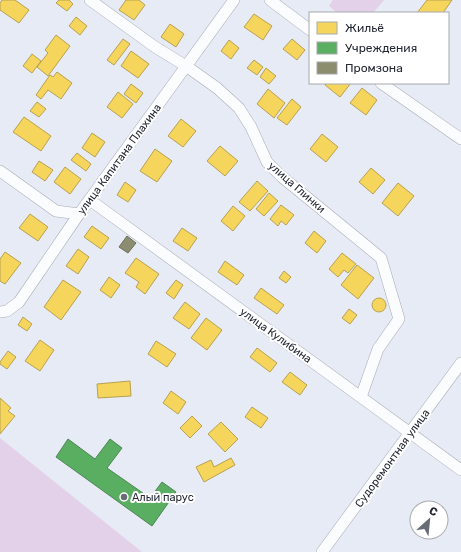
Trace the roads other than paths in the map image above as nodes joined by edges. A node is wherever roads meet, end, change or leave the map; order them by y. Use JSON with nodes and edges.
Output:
{"nodes":[{"id":1,"x":90,"y":0,"type":"edge"},
{"id":2,"x":234,"y":0,"type":"edge"},
{"id":3,"x":270,"y":0,"type":"edge"},
{"id":4,"x":309,"y":29,"type":"edge"},
{"id":5,"x":186,"y":66,"type":"junction"},
{"id":6,"x":382,"y":84,"type":"edge"},
{"id":7,"x":461,"y":139,"type":"edge"},
{"id":8,"x":0,"y":171,"type":"edge"},
{"id":9,"x":90,"y":200,"type":"junction"},
{"id":10,"x":79,"y":214,"type":"junction"},
{"id":11,"x":0,"y":312,"type":"edge"},
{"id":12,"x":461,"y":363,"type":"edge"},
{"id":13,"x":361,"y":397,"type":"junction"},
{"id":14,"x":410,"y":433,"type":"junction"},
{"id":15,"x":461,"y":470,"type":"edge"},
{"id":16,"x":322,"y":552,"type":"edge"}],
"edges":[{"from":1,"to":5,"type":"street","name":"улица Глинки"},
{"from":2,"to":5,"type":"street","name":"улица Капитана Плахина"},
{"from":3,"to":4,"type":"street"},
{"from":5,"to":9,"type":"street","name":"улица Капитана Плахина"},
{"from":5,"to":13,"type":"street","name":"улица Глинки"},
{"from":6,"to":7,"type":"street"},
{"from":8,"to":10,"type":"street"},
{"from":9,"to":10,"type":"street","name":"улица Капитана Плахина"},
{"from":9,"to":13,"type":"street","name":"улица Кулибина"},
{"from":10,"to":11,"type":"street","name":"улица Капитана Плахина"},
{"from":12,"to":14,"type":"street","name":"Судоремонтная улица"},
{"from":13,"to":14,"type":"street","name":"улица Кулибина"},
{"from":14,"to":15,"type":"street","name":"улица Кулибина"},
{"from":14,"to":16,"type":"street","name":"Судоремонтная улица"}]}
